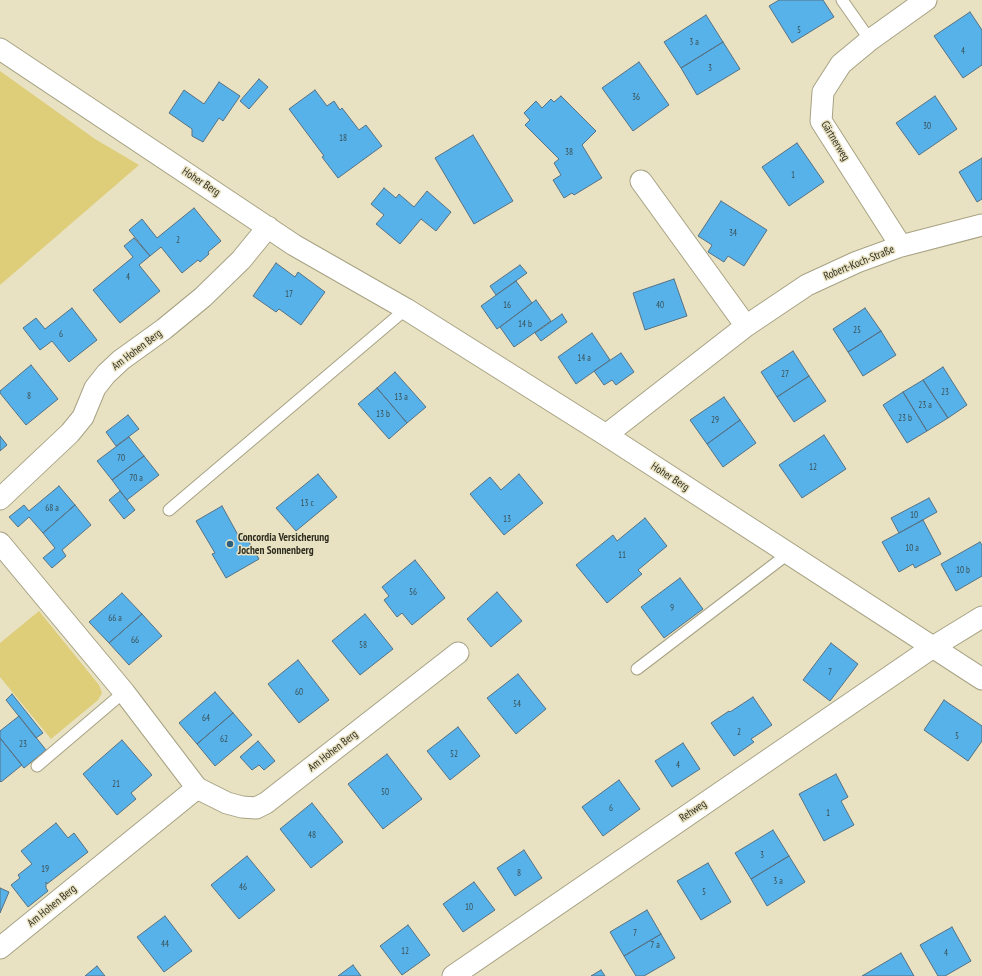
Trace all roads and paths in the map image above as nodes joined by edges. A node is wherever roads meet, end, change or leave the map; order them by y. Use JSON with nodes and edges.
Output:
{"nodes":[{"id":1,"x":842,"y":0,"type":"edge"},
{"id":2,"x":926,"y":0,"type":"edge"},
{"id":3,"x":870,"y":40,"type":"junction"},
{"id":4,"x":0,"y":49,"type":"edge"},
{"id":5,"x":641,"y":181,"type":"dead end"},
{"id":6,"x":982,"y":225,"type":"edge"},
{"id":7,"x":268,"y":227,"type":"junction"},
{"id":8,"x":901,"y":246,"type":"junction"},
{"id":9,"x":406,"y":309,"type":"junction"},
{"id":10,"x":746,"y":326,"type":"junction"},
{"id":11,"x":606,"y":435,"type":"junction"},
{"id":12,"x":0,"y":498,"type":"edge"},
{"id":13,"x":169,"y":510,"type":"dead end"},
{"id":14,"x":0,"y":542,"type":"edge"},
{"id":15,"x":788,"y":553,"type":"junction"},
{"id":16,"x":982,"y":617,"type":"edge"},
{"id":17,"x":933,"y":647,"type":"junction"},
{"id":18,"x":458,"y":653,"type":"dead end"},
{"id":19,"x":637,"y":669,"type":"dead end"},
{"id":20,"x":982,"y":679,"type":"edge"},
{"id":21,"x":124,"y":692,"type":"junction"},
{"id":22,"x":37,"y":766,"type":"dead end"},
{"id":23,"x":197,"y":788,"type":"junction"},
{"id":24,"x":0,"y":948,"type":"edge"},
{"id":25,"x":453,"y":976,"type":"edge"}],
"edges":[{"from":1,"to":3,"type":"lane"},
{"from":2,"to":3,"type":"street","name":"Gärtnerweg"},
{"from":3,"to":8,"type":"street","name":"Gärtnerweg"},
{"from":4,"to":7,"type":"street","name":"Hoher Berg"},
{"from":5,"to":10,"type":"street"},
{"from":6,"to":8,"type":"street","name":"Robert-Koch-Straße"},
{"from":7,"to":9,"type":"street","name":"Hoher Berg"},
{"from":7,"to":12,"type":"street","name":"Am Hohen Berg"},
{"from":8,"to":10,"type":"street","name":"Robert-Koch-Straße"},
{"from":9,"to":11,"type":"street","name":"Hoher Berg"},
{"from":9,"to":13,"type":"lane"},
{"from":10,"to":11,"type":"street","name":"Robert-Koch-Straße"},
{"from":11,"to":15,"type":"street","name":"Hoher Berg"},
{"from":14,"to":21,"type":"street","name":"Am Hohen Berg"},
{"from":15,"to":17,"type":"street","name":"Hoher Berg"},
{"from":15,"to":19,"type":"lane"},
{"from":16,"to":17,"type":"street"},
{"from":17,"to":20,"type":"street","name":"Hoher Berg"},
{"from":17,"to":25,"type":"street","name":"Rehweg"},
{"from":18,"to":23,"type":"street","name":"Am Hohen Berg"},
{"from":21,"to":22,"type":"lane"},
{"from":21,"to":23,"type":"street","name":"Am Hohen Berg"},
{"from":23,"to":24,"type":"street","name":"Am Hohen Berg"}]}
